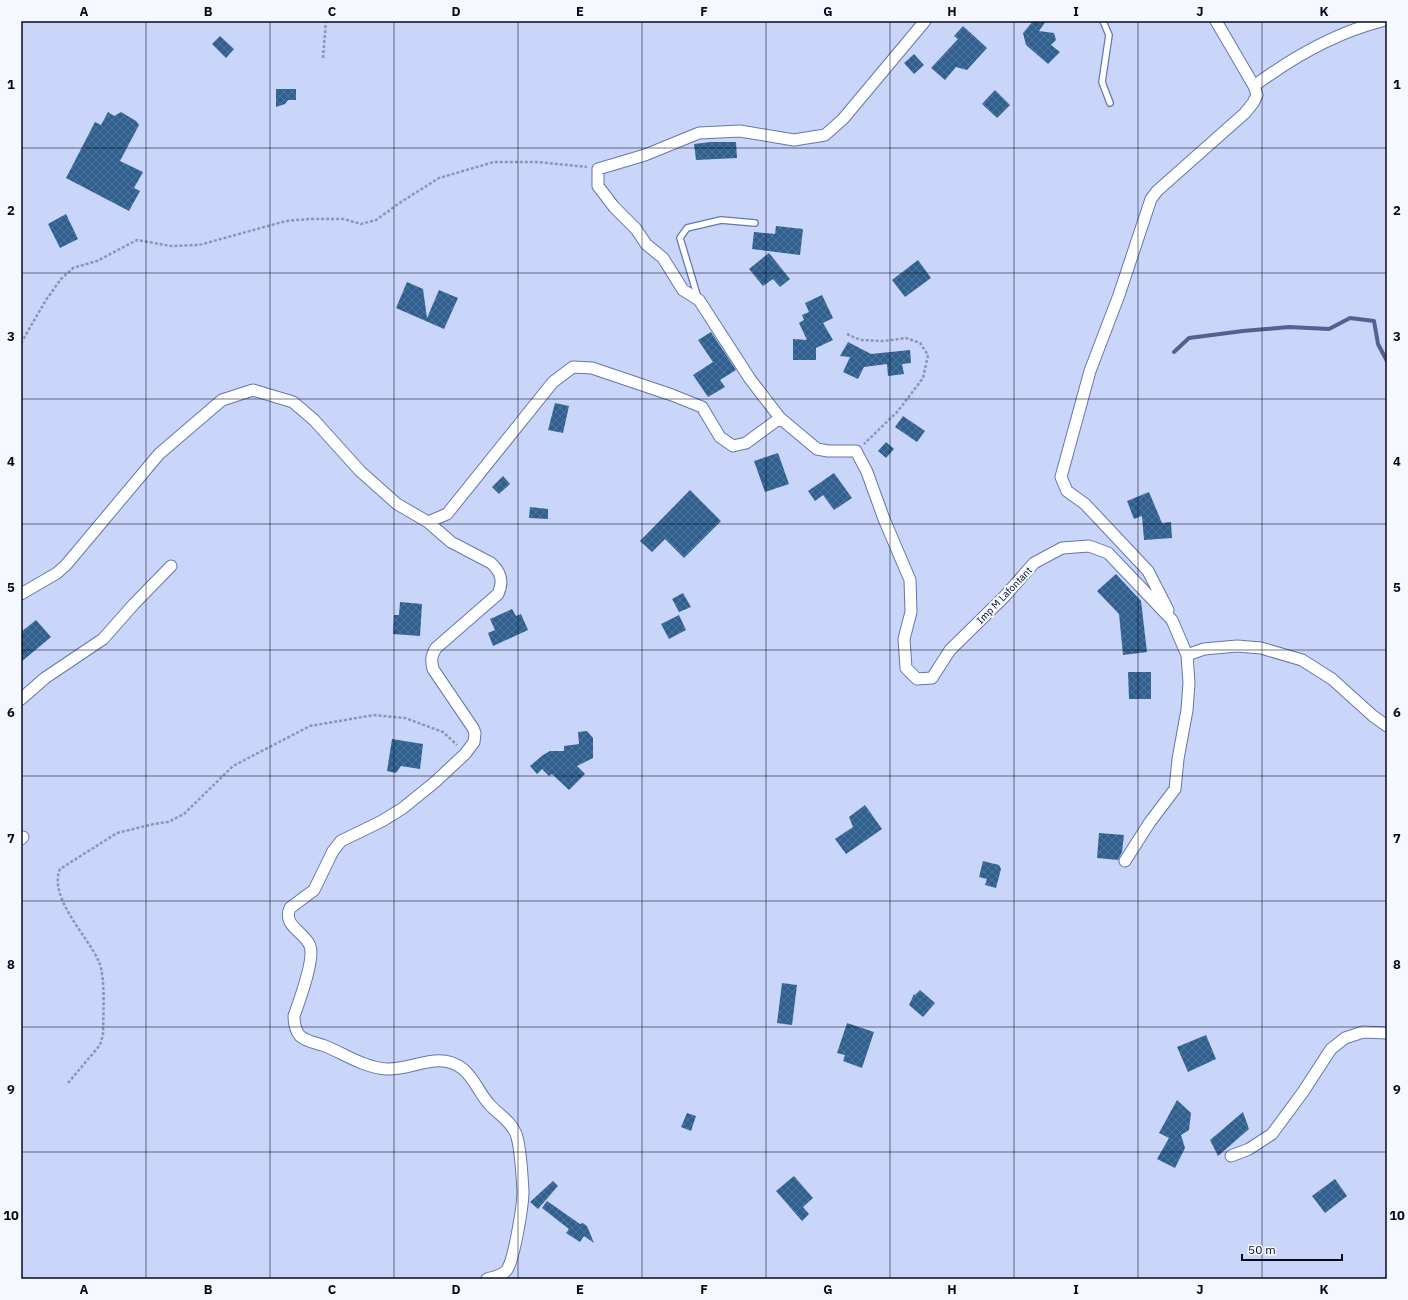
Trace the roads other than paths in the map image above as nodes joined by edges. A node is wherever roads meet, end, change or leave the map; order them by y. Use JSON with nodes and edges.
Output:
{"nodes":[{"id":1,"x":925,"y":21,"type":"edge"},
{"id":2,"x":1103,"y":21,"type":"edge"},
{"id":3,"x":1216,"y":21,"type":"edge"},
{"id":4,"x":1382,"y":21,"type":"edge"},
{"id":5,"x":1254,"y":86,"type":"junction"},
{"id":6,"x":1110,"y":103,"type":"dead end"},
{"id":7,"x":755,"y":223,"type":"dead end"},
{"id":8,"x":699,"y":300,"type":"junction"},
{"id":9,"x":780,"y":418,"type":"junction"},
{"id":10,"x":428,"y":522,"type":"junction"},
{"id":11,"x":171,"y":566,"type":"dead end"},
{"id":12,"x":21,"y":594,"type":"edge"},
{"id":13,"x":1172,"y":620,"type":"junction"},
{"id":14,"x":1186,"y":655,"type":"junction"},
{"id":15,"x":21,"y":699,"type":"edge"},
{"id":16,"x":1387,"y":726,"type":"edge"},
{"id":17,"x":1125,"y":862,"type":"dead end"},
{"id":18,"x":1387,"y":1033,"type":"edge"},
{"id":19,"x":1231,"y":1156,"type":"dead end"},
{"id":20,"x":487,"y":1279,"type":"edge"}],
"edges":[{"from":1,"to":8,"type":"street"},
{"from":2,"to":6,"type":"lane"},
{"from":3,"to":5,"type":"street"},
{"from":4,"to":5,"type":"street"},
{"from":5,"to":13,"type":"street"},
{"from":7,"to":8,"type":"lane"},
{"from":8,"to":9,"type":"street"},
{"from":9,"to":10,"type":"street"},
{"from":9,"to":13,"type":"street","name":"Imp M Lafontant"},
{"from":10,"to":12,"type":"street"},
{"from":10,"to":20,"type":"street"},
{"from":11,"to":15,"type":"street"},
{"from":13,"to":14,"type":"street","name":"Imp M Lafontant"},
{"from":14,"to":16,"type":"street"},
{"from":14,"to":17,"type":"street","name":"Imp M Lafontant"},
{"from":18,"to":19,"type":"street"}]}
